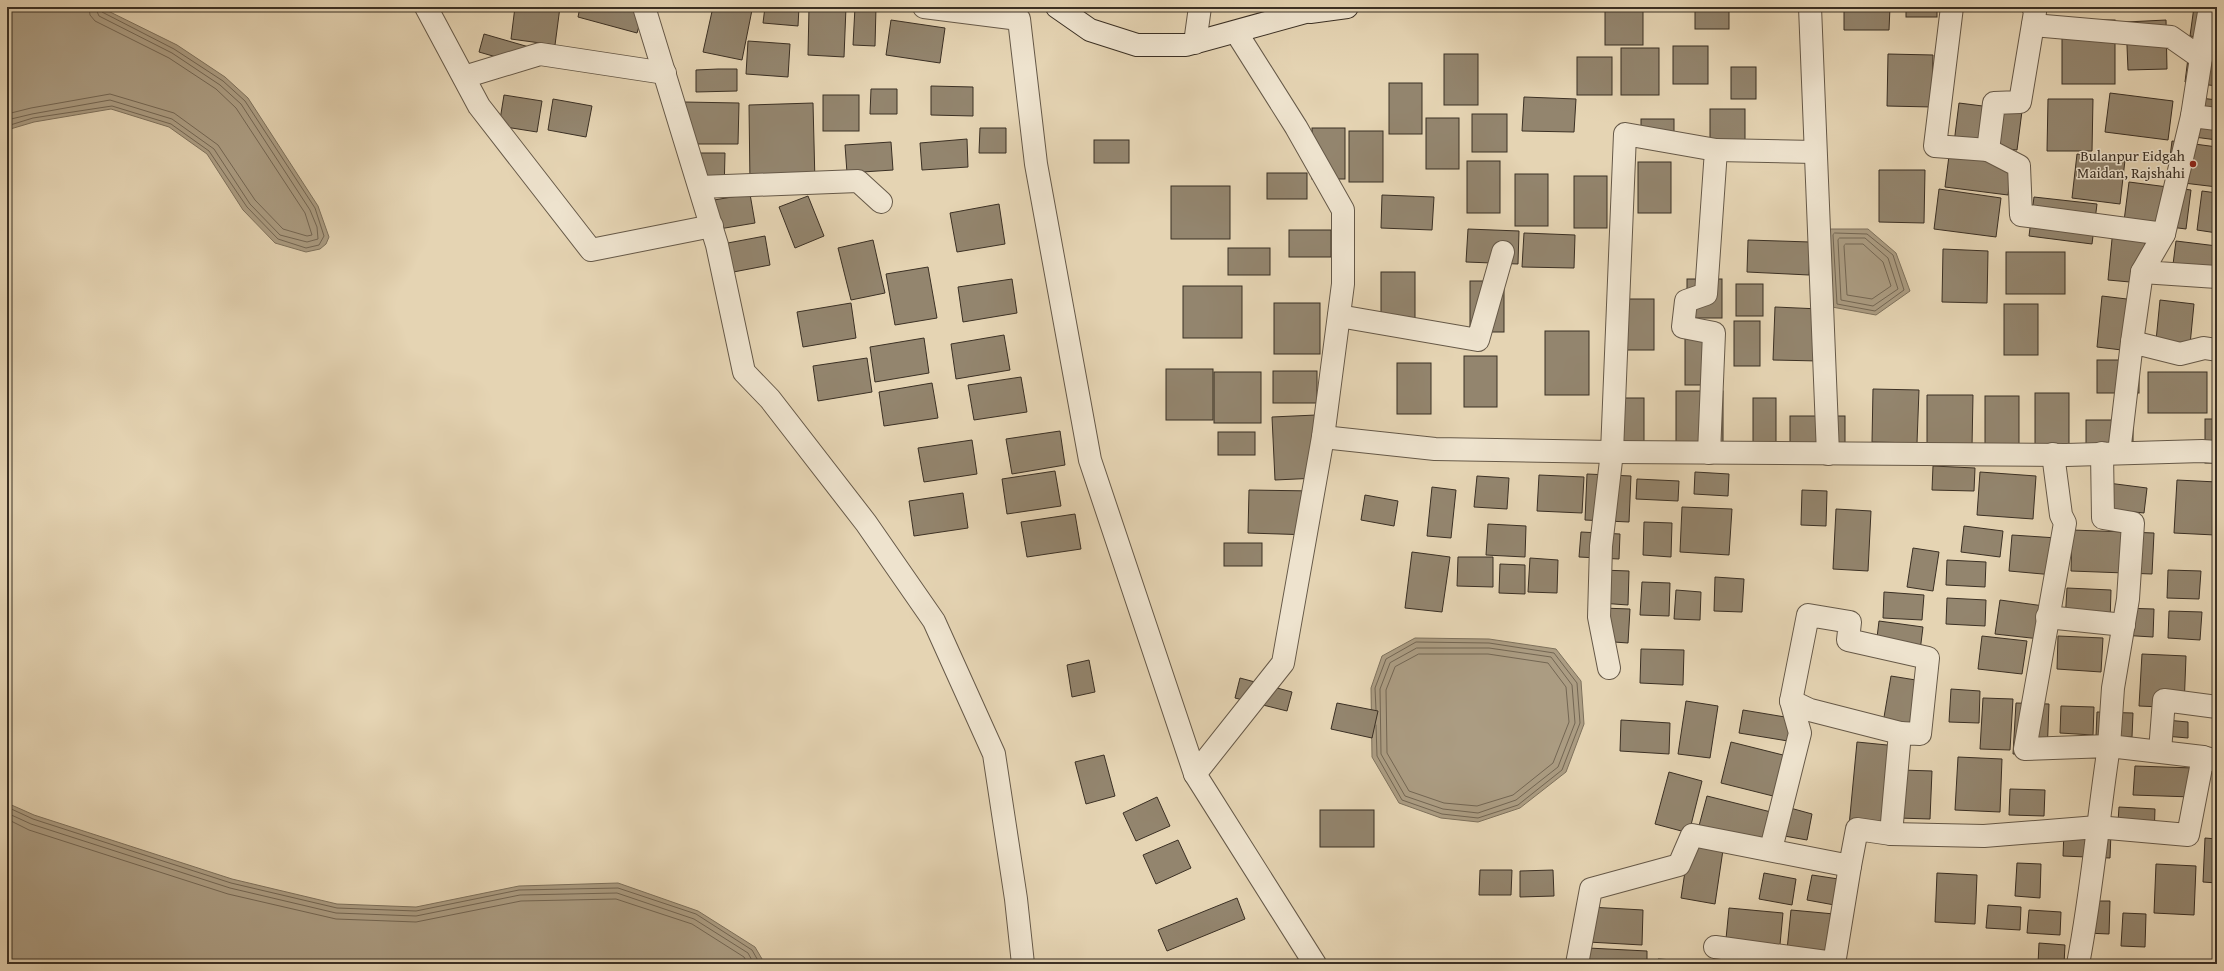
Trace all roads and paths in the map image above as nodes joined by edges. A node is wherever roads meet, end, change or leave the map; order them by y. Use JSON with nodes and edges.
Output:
{"nodes":[{"id":1,"x":426,"y":7,"type":"edge"},
{"id":2,"x":644,"y":7,"type":"edge"},
{"id":3,"x":924,"y":7,"type":"edge"},
{"id":4,"x":1057,"y":7,"type":"edge"},
{"id":5,"x":1200,"y":7,"type":"edge"},
{"id":6,"x":1347,"y":7,"type":"edge"},
{"id":7,"x":1810,"y":7,"type":"edge"},
{"id":8,"x":1952,"y":7,"type":"edge"},
{"id":9,"x":2210,"y":7,"type":"edge"},
{"id":10,"x":1314,"y":10,"type":"edge"},
{"id":11,"x":2033,"y":16,"type":"edge"},
{"id":12,"x":1236,"y":32,"type":"junction"},
{"id":13,"x":2211,"y":37,"type":"edge"},
{"id":14,"x":1195,"y":43,"type":"junction"},
{"id":15,"x":2201,"y":58,"type":"junction"},
{"id":16,"x":664,"y":73,"type":"junction"},
{"id":17,"x":464,"y":77,"type":"junction"},
{"id":18,"x":2192,"y":116,"type":"junction"},
{"id":19,"x":2217,"y":119,"type":"edge"},
{"id":20,"x":1716,"y":150,"type":"junction"},
{"id":21,"x":1988,"y":150,"type":"junction"},
{"id":22,"x":1815,"y":152,"type":"junction"},
{"id":23,"x":700,"y":187,"type":"junction"},
{"id":24,"x":881,"y":202,"type":"dead end"},
{"id":25,"x":712,"y":226,"type":"junction"},
{"id":26,"x":2164,"y":234,"type":"junction"},
{"id":27,"x":1503,"y":252,"type":"dead end"},
{"id":28,"x":2142,"y":272,"type":"junction"},
{"id":29,"x":2217,"y":277,"type":"edge"},
{"id":30,"x":1339,"y":316,"type":"junction"},
{"id":31,"x":2132,"y":342,"type":"junction"},
{"id":32,"x":2217,"y":350,"type":"edge"},
{"id":33,"x":1323,"y":437,"type":"junction"},
{"id":34,"x":1612,"y":452,"type":"junction"},
{"id":35,"x":2217,"y":452,"type":"edge"},
{"id":36,"x":1709,"y":453,"type":"junction"},
{"id":37,"x":2110,"y":453,"type":"junction"},
{"id":38,"x":1828,"y":454,"type":"junction"},
{"id":39,"x":2053,"y":454,"type":"junction"},
{"id":40,"x":2047,"y":617,"type":"junction"},
{"id":41,"x":2124,"y":625,"type":"junction"},
{"id":42,"x":1609,"y":668,"type":"dead end"},
{"id":43,"x":1791,"y":701,"type":"junction"},
{"id":44,"x":2217,"y":707,"type":"edge"},
{"id":45,"x":1900,"y":733,"type":"junction"},
{"id":46,"x":2109,"y":746,"type":"junction"},
{"id":47,"x":2160,"y":751,"type":"junction"},
{"id":48,"x":2210,"y":759,"type":"edge"},
{"id":49,"x":1195,"y":774,"type":"junction"},
{"id":50,"x":2097,"y":827,"type":"junction"},
{"id":51,"x":1891,"y":834,"type":"junction"},
{"id":52,"x":1771,"y":849,"type":"junction"},
{"id":53,"x":1850,"y":866,"type":"junction"},
{"id":54,"x":1715,"y":947,"type":"dead end"},
{"id":55,"x":1834,"y":963,"type":"edge"},
{"id":56,"x":1023,"y":964,"type":"edge"},
{"id":57,"x":1315,"y":964,"type":"edge"},
{"id":58,"x":1577,"y":964,"type":"edge"},
{"id":59,"x":2078,"y":964,"type":"edge"}],
"edges":[{"from":1,"to":17,"type":"street"},
{"from":2,"to":16,"type":"street"},
{"from":3,"to":49,"type":"street"},
{"from":4,"to":14,"type":"street"},
{"from":5,"to":14,"type":"street"},
{"from":6,"to":10,"type":"street"},
{"from":7,"to":22,"type":"street"},
{"from":8,"to":21,"type":"street"},
{"from":9,"to":13,"type":"street"},
{"from":10,"to":12,"type":"street"},
{"from":11,"to":15,"type":"street"},
{"from":11,"to":21,"type":"street"},
{"from":12,"to":14,"type":"street"},
{"from":12,"to":30,"type":"street"},
{"from":13,"to":15,"type":"street"},
{"from":15,"to":18,"type":"street"},
{"from":16,"to":17,"type":"street"},
{"from":16,"to":23,"type":"street"},
{"from":17,"to":25,"type":"street"},
{"from":18,"to":19,"type":"street"},
{"from":18,"to":26,"type":"street"},
{"from":20,"to":22,"type":"street"},
{"from":20,"to":34,"type":"street"},
{"from":20,"to":36,"type":"street"},
{"from":21,"to":26,"type":"street"},
{"from":22,"to":38,"type":"street"},
{"from":23,"to":24,"type":"street"},
{"from":23,"to":25,"type":"street"},
{"from":25,"to":56,"type":"street"},
{"from":26,"to":28,"type":"street"},
{"from":27,"to":30,"type":"street"},
{"from":28,"to":29,"type":"street"},
{"from":28,"to":31,"type":"street"},
{"from":30,"to":33,"type":"street"},
{"from":31,"to":32,"type":"street"},
{"from":31,"to":37,"type":"street"},
{"from":33,"to":34,"type":"street"},
{"from":33,"to":49,"type":"street"},
{"from":34,"to":36,"type":"street"},
{"from":34,"to":42,"type":"street"},
{"from":35,"to":37,"type":"street"},
{"from":36,"to":38,"type":"street"},
{"from":37,"to":39,"type":"street"},
{"from":37,"to":41,"type":"street"},
{"from":38,"to":39,"type":"street"},
{"from":39,"to":40,"type":"street"},
{"from":40,"to":41,"type":"street"},
{"from":40,"to":46,"type":"street"},
{"from":41,"to":46,"type":"street"},
{"from":43,"to":45,"type":"street"},
{"from":43,"to":45,"type":"street"},
{"from":43,"to":52,"type":"street"},
{"from":44,"to":47,"type":"street"},
{"from":45,"to":51,"type":"street"},
{"from":46,"to":47,"type":"street"},
{"from":46,"to":50,"type":"street"},
{"from":47,"to":48,"type":"street"},
{"from":48,"to":50,"type":"street"},
{"from":49,"to":57,"type":"street"},
{"from":50,"to":51,"type":"street"},
{"from":50,"to":59,"type":"street"},
{"from":51,"to":53,"type":"street"},
{"from":52,"to":53,"type":"street"},
{"from":52,"to":58,"type":"street"},
{"from":53,"to":55,"type":"street"},
{"from":54,"to":55,"type":"street"}]}
